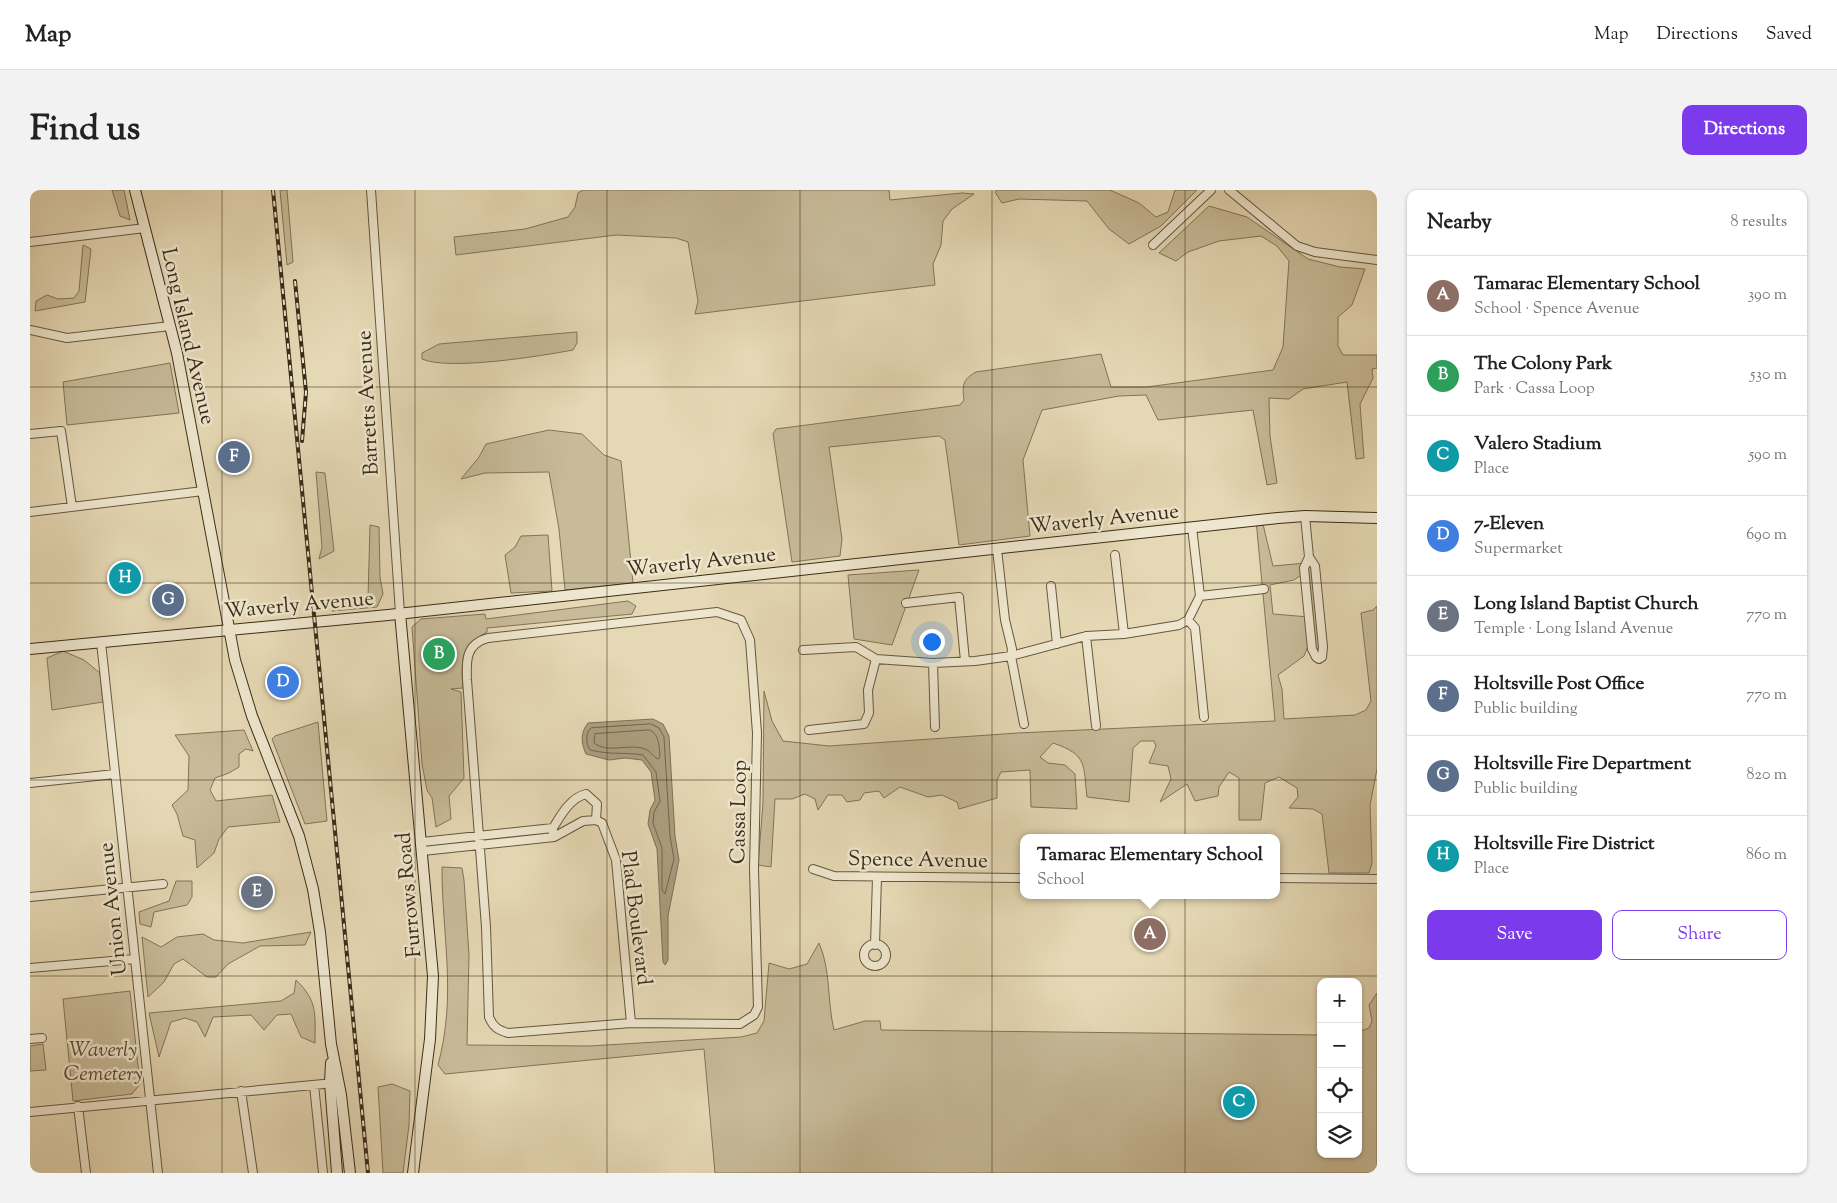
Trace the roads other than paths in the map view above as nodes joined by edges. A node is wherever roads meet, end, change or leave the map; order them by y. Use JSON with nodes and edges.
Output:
{"nodes":[{"id":1,"x":135,"y":190,"type":"edge"},
{"id":2,"x":370,"y":190,"type":"edge"},
{"id":3,"x":1211,"y":190,"type":"edge"},
{"id":4,"x":1229,"y":190,"type":"edge"},
{"id":5,"x":145,"y":228,"type":"junction"},
{"id":6,"x":30,"y":242,"type":"edge"},
{"id":7,"x":1153,"y":245,"type":"dead end"},
{"id":8,"x":1377,"y":260,"type":"edge"},
{"id":9,"x":170,"y":326,"type":"junction"},
{"id":10,"x":30,"y":330,"type":"edge"},
{"id":11,"x":30,"y":434,"type":"edge"},
{"id":12,"x":203,"y":491,"type":"junction"},
{"id":13,"x":72,"y":507,"type":"junction"},
{"id":14,"x":30,"y":512,"type":"edge"},
{"id":15,"x":1305,"y":516,"type":"junction"},
{"id":16,"x":1377,"y":518,"type":"edge"},
{"id":17,"x":1192,"y":527,"type":"junction"},
{"id":18,"x":997,"y":549,"type":"junction"},
{"id":19,"x":1115,"y":555,"type":"dead end"},
{"id":20,"x":1309,"y":557,"type":"junction"},
{"id":21,"x":1051,"y":586,"type":"dead end"},
{"id":22,"x":1264,"y":589,"type":"dead end"},
{"id":23,"x":1200,"y":596,"type":"junction"},
{"id":24,"x":906,"y":603,"type":"dead end"},
{"id":25,"x":400,"y":613,"type":"junction"},
{"id":26,"x":1188,"y":620,"type":"junction"},
{"id":27,"x":228,"y":630,"type":"junction"},
{"id":28,"x":1124,"y":634,"type":"junction"},
{"id":29,"x":1086,"y":636,"type":"junction"},
{"id":30,"x":101,"y":642,"type":"junction"},
{"id":31,"x":1057,"y":644,"type":"junction"},
{"id":32,"x":30,"y":649,"type":"edge"},
{"id":33,"x":803,"y":650,"type":"dead end"},
{"id":34,"x":1011,"y":656,"type":"junction"},
{"id":35,"x":876,"y":659,"type":"junction"},
{"id":36,"x":965,"y":661,"type":"junction"},
{"id":37,"x":933,"y":663,"type":"junction"},
{"id":38,"x":1204,"y":717,"type":"dead end"},
{"id":39,"x":1024,"y":724,"type":"dead end"},
{"id":40,"x":1096,"y":726,"type":"dead end"},
{"id":41,"x":935,"y":727,"type":"dead end"},
{"id":42,"x":809,"y":730,"type":"dead end"},
{"id":43,"x":116,"y":774,"type":"junction"},
{"id":44,"x":30,"y":783,"type":"edge"},
{"id":45,"x":596,"y":820,"type":"junction"},
{"id":46,"x":553,"y":828,"type":"junction"},
{"id":47,"x":478,"y":836,"type":"junction"},
{"id":48,"x":554,"y":837,"type":"junction"},
{"id":49,"x":422,"y":846,"type":"junction"},
{"id":50,"x":479,"y":846,"type":"junction"},
{"id":51,"x":813,"y":869,"type":"dead end"},
{"id":52,"x":877,"y":877,"type":"junction"},
{"id":53,"x":1020,"y":878,"type":"edge"},
{"id":54,"x":1280,"y":878,"type":"edge"},
{"id":55,"x":1377,"y":879,"type":"edge"},
{"id":56,"x":163,"y":884,"type":"dead end"},
{"id":57,"x":127,"y":888,"type":"junction"},
{"id":58,"x":30,"y":896,"type":"edge"},
{"id":59,"x":875,"y":945,"type":"dead end"},
{"id":60,"x":134,"y":960,"type":"junction"},
{"id":61,"x":30,"y":968,"type":"edge"},
{"id":62,"x":631,"y":1023,"type":"junction"},
{"id":63,"x":42,"y":1038,"type":"dead end"},
{"id":64,"x":30,"y":1039,"type":"edge"},
{"id":65,"x":334,"y":1083,"type":"junction"},
{"id":66,"x":314,"y":1085,"type":"junction"},
{"id":67,"x":241,"y":1091,"type":"junction"},
{"id":68,"x":149,"y":1099,"type":"junction"},
{"id":69,"x":78,"y":1106,"type":"junction"},
{"id":70,"x":30,"y":1112,"type":"edge"},
{"id":71,"x":86,"y":1173,"type":"edge"},
{"id":72,"x":158,"y":1173,"type":"edge"},
{"id":73,"x":253,"y":1173,"type":"edge"},
{"id":74,"x":323,"y":1173,"type":"edge"},
{"id":75,"x":337,"y":1173,"type":"edge"},
{"id":76,"x":350,"y":1173,"type":"edge"},
{"id":77,"x":413,"y":1173,"type":"edge"}],
"edges":[{"from":1,"to":5,"type":"street","name":"Long Island Avenue"},
{"from":2,"to":25,"type":"street","name":"Barretts Avenue"},
{"from":3,"to":7,"type":"street"},
{"from":4,"to":8,"type":"street"},
{"from":5,"to":6,"type":"street"},
{"from":5,"to":9,"type":"street","name":"Long Island Avenue"},
{"from":9,"to":10,"type":"street"},
{"from":9,"to":12,"type":"street","name":"Long Island Avenue"},
{"from":11,"to":13,"type":"street"},
{"from":12,"to":13,"type":"street"},
{"from":12,"to":27,"type":"street","name":"Long Island Avenue"},
{"from":13,"to":14,"type":"street"},
{"from":15,"to":16,"type":"street","name":"Waverly Avenue"},
{"from":15,"to":17,"type":"street","name":"Waverly Avenue"},
{"from":15,"to":20,"type":"street"},
{"from":17,"to":18,"type":"street","name":"Waverly Avenue"},
{"from":17,"to":23,"type":"street"},
{"from":18,"to":25,"type":"street","name":"Waverly Avenue"},
{"from":18,"to":34,"type":"street"},
{"from":19,"to":28,"type":"street"},
{"from":20,"to":20,"type":"street"},
{"from":21,"to":31,"type":"street"},
{"from":22,"to":23,"type":"street"},
{"from":23,"to":26,"type":"street"},
{"from":24,"to":36,"type":"street"},
{"from":25,"to":27,"type":"street","name":"Waverly Avenue"},
{"from":25,"to":49,"type":"street","name":"Furrows Road"},
{"from":26,"to":28,"type":"street"},
{"from":26,"to":38,"type":"street"},
{"from":27,"to":30,"type":"street","name":"Waverly Avenue"},
{"from":27,"to":65,"type":"street","name":"Long Island Avenue"},
{"from":28,"to":29,"type":"street"},
{"from":29,"to":31,"type":"street"},
{"from":29,"to":40,"type":"street"},
{"from":30,"to":32,"type":"street","name":"Waverly Avenue"},
{"from":30,"to":43,"type":"street","name":"Union Avenue"},
{"from":31,"to":34,"type":"street"},
{"from":33,"to":35,"type":"street"},
{"from":34,"to":36,"type":"street"},
{"from":34,"to":39,"type":"street"},
{"from":35,"to":37,"type":"street"},
{"from":35,"to":42,"type":"street"},
{"from":36,"to":37,"type":"street"},
{"from":37,"to":41,"type":"street"},
{"from":43,"to":44,"type":"street"},
{"from":43,"to":57,"type":"street","name":"Union Avenue"},
{"from":45,"to":46,"type":"street","name":"Plad Boulevard"},
{"from":45,"to":48,"type":"street"},
{"from":45,"to":62,"type":"street","name":"Plad Boulevard"},
{"from":46,"to":47,"type":"street"},
{"from":46,"to":48,"type":"street"},
{"from":47,"to":49,"type":"street"},
{"from":47,"to":50,"type":"street","name":"Cassa Loop"},
{"from":47,"to":62,"type":"street","name":"Cassa Loop"},
{"from":48,"to":50,"type":"street"},
{"from":49,"to":50,"type":"street"},
{"from":49,"to":77,"type":"street","name":"Furrows Road"},
{"from":50,"to":62,"type":"street","name":"Cassa Loop"},
{"from":51,"to":52,"type":"street","name":"Spence Avenue"},
{"from":52,"to":53,"type":"street","name":"Spence Avenue"},
{"from":52,"to":59,"type":"street"},
{"from":54,"to":55,"type":"street"},
{"from":56,"to":57,"type":"street"},
{"from":57,"to":58,"type":"street"},
{"from":57,"to":60,"type":"street","name":"Union Avenue"},
{"from":60,"to":61,"type":"street"},
{"from":60,"to":68,"type":"street","name":"Union Avenue"},
{"from":63,"to":64,"type":"street"},
{"from":65,"to":66,"type":"street"},
{"from":65,"to":75,"type":"street","name":"Long Island Avenue"},
{"from":65,"to":76,"type":"street","name":"Long Island Avenue"},
{"from":66,"to":67,"type":"street"},
{"from":66,"to":74,"type":"street"},
{"from":67,"to":68,"type":"street"},
{"from":67,"to":73,"type":"street"},
{"from":68,"to":69,"type":"street"},
{"from":68,"to":72,"type":"street","name":"Union Avenue"},
{"from":69,"to":70,"type":"street"},
{"from":69,"to":71,"type":"street"}]}
